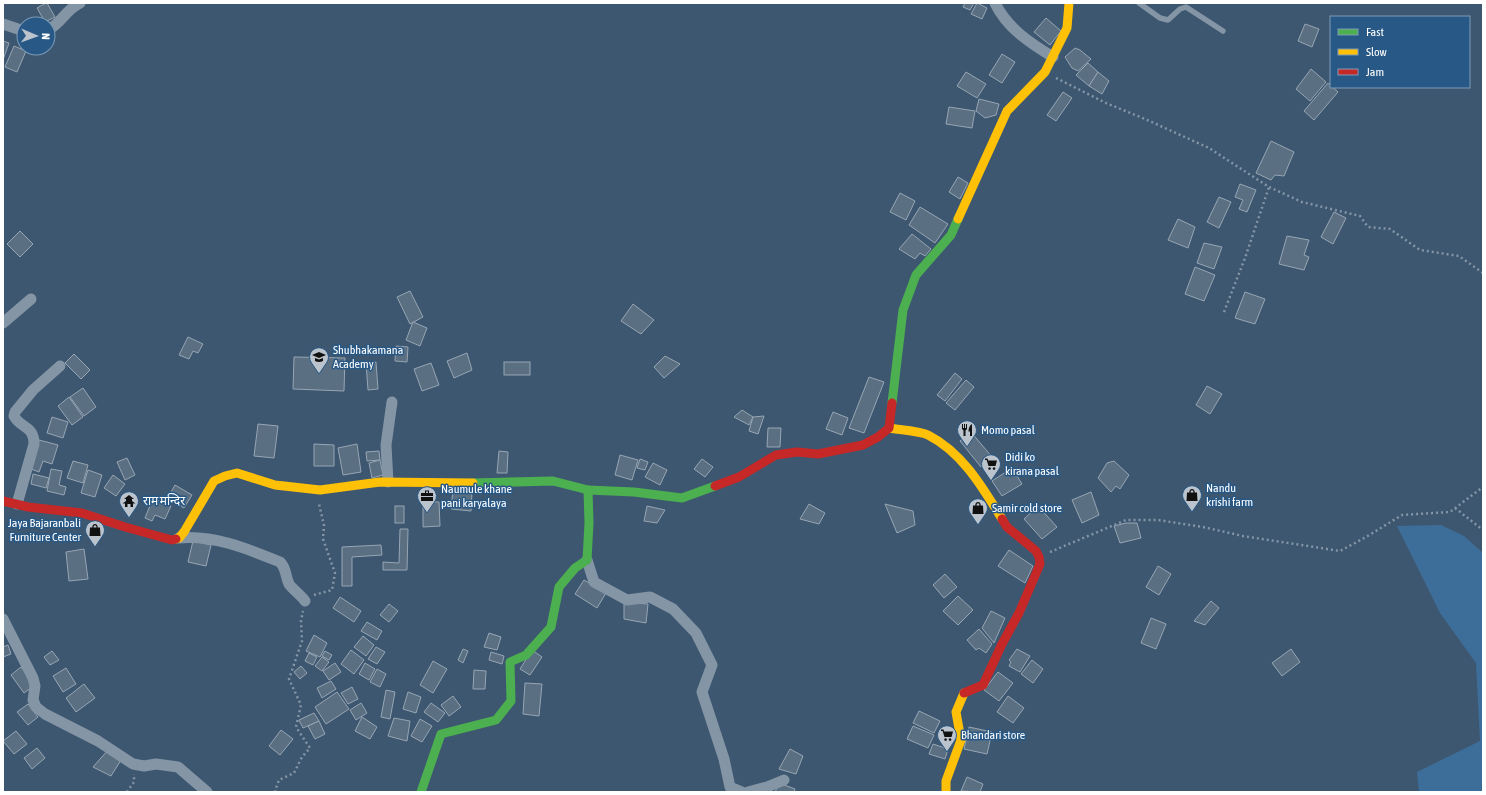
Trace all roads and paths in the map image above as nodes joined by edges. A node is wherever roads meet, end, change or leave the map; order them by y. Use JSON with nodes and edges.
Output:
{"nodes":[{"id":1,"x":80,"y":3,"type":"edge"},
{"id":2,"x":995,"y":3,"type":"edge"},
{"id":3,"x":1069,"y":3,"type":"edge"},
{"id":4,"x":1139,"y":3,"type":"edge"},
{"id":5,"x":3,"y":24,"type":"edge"},
{"id":6,"x":56,"y":25,"type":"edge"},
{"id":7,"x":16,"y":28,"type":"edge"},
{"id":8,"x":1223,"y":31,"type":"dead end"},
{"id":9,"x":1053,"y":57,"type":"junction"},
{"id":10,"x":1045,"y":72,"type":"junction"},
{"id":11,"x":1269,"y":188,"type":"junction"},
{"id":12,"x":1483,"y":273,"type":"edge"},
{"id":13,"x":31,"y":299,"type":"dead end"},
{"id":14,"x":1224,"y":312,"type":"dead end"},
{"id":15,"x":3,"y":322,"type":"edge"},
{"id":16,"x":60,"y":366,"type":"dead end"},
{"id":17,"x":392,"y":402,"type":"dead end"},
{"id":18,"x":889,"y":428,"type":"junction"},
{"id":19,"x":388,"y":482,"type":"junction"},
{"id":20,"x":1483,"y":487,"type":"edge"},
{"id":21,"x":320,"y":490,"type":"junction"},
{"id":22,"x":588,"y":490,"type":"junction"},
{"id":23,"x":3,"y":501,"type":"edge"},
{"id":24,"x":17,"y":504,"type":"junction"},
{"id":25,"x":1455,"y":508,"type":"junction"},
{"id":26,"x":1483,"y":530,"type":"edge"},
{"id":27,"x":179,"y":538,"type":"junction"},
{"id":28,"x":1039,"y":557,"type":"junction"},
{"id":29,"x":587,"y":560,"type":"junction"},
{"id":30,"x":305,"y":601,"type":"junction"},
{"id":31,"x":3,"y":619,"type":"edge"},
{"id":32,"x":133,"y":764,"type":"junction"},
{"id":33,"x":784,"y":780,"type":"dead end"},
{"id":34,"x":730,"y":789,"type":"edge"},
{"id":35,"x":127,"y":792,"type":"edge"},
{"id":36,"x":207,"y":792,"type":"edge"},
{"id":37,"x":276,"y":792,"type":"edge"},
{"id":38,"x":421,"y":792,"type":"edge"},
{"id":39,"x":742,"y":792,"type":"edge"},
{"id":40,"x":748,"y":792,"type":"edge"},
{"id":41,"x":946,"y":792,"type":"edge"}],
"edges":[{"from":1,"to":6,"type":"street"},
{"from":2,"to":9,"type":"street"},
{"from":3,"to":9,"type":"street"},
{"from":4,"to":8,"type":"lane"},
{"from":5,"to":7,"type":"street"},
{"from":9,"to":10,"type":"street"},
{"from":10,"to":11,"type":"path"},
{"from":10,"to":18,"type":"street"},
{"from":11,"to":12,"type":"path"},
{"from":11,"to":14,"type":"path"},
{"from":13,"to":15,"type":"street"},
{"from":16,"to":24,"type":"street"},
{"from":17,"to":19,"type":"street"},
{"from":18,"to":22,"type":"street"},
{"from":18,"to":28,"type":"street"},
{"from":19,"to":21,"type":"street"},
{"from":19,"to":22,"type":"street"},
{"from":20,"to":25,"type":"path"},
{"from":21,"to":27,"type":"street"},
{"from":21,"to":30,"type":"path"},
{"from":22,"to":29,"type":"street"},
{"from":23,"to":24,"type":"street"},
{"from":24,"to":27,"type":"street"},
{"from":25,"to":26,"type":"path"},
{"from":25,"to":28,"type":"path"},
{"from":27,"to":30,"type":"street"},
{"from":28,"to":41,"type":"street"},
{"from":29,"to":34,"type":"street"},
{"from":29,"to":38,"type":"street"},
{"from":30,"to":37,"type":"path"},
{"from":31,"to":32,"type":"street"},
{"from":32,"to":35,"type":"path"},
{"from":32,"to":36,"type":"street"},
{"from":33,"to":40,"type":"street"},
{"from":34,"to":39,"type":"street"}]}
